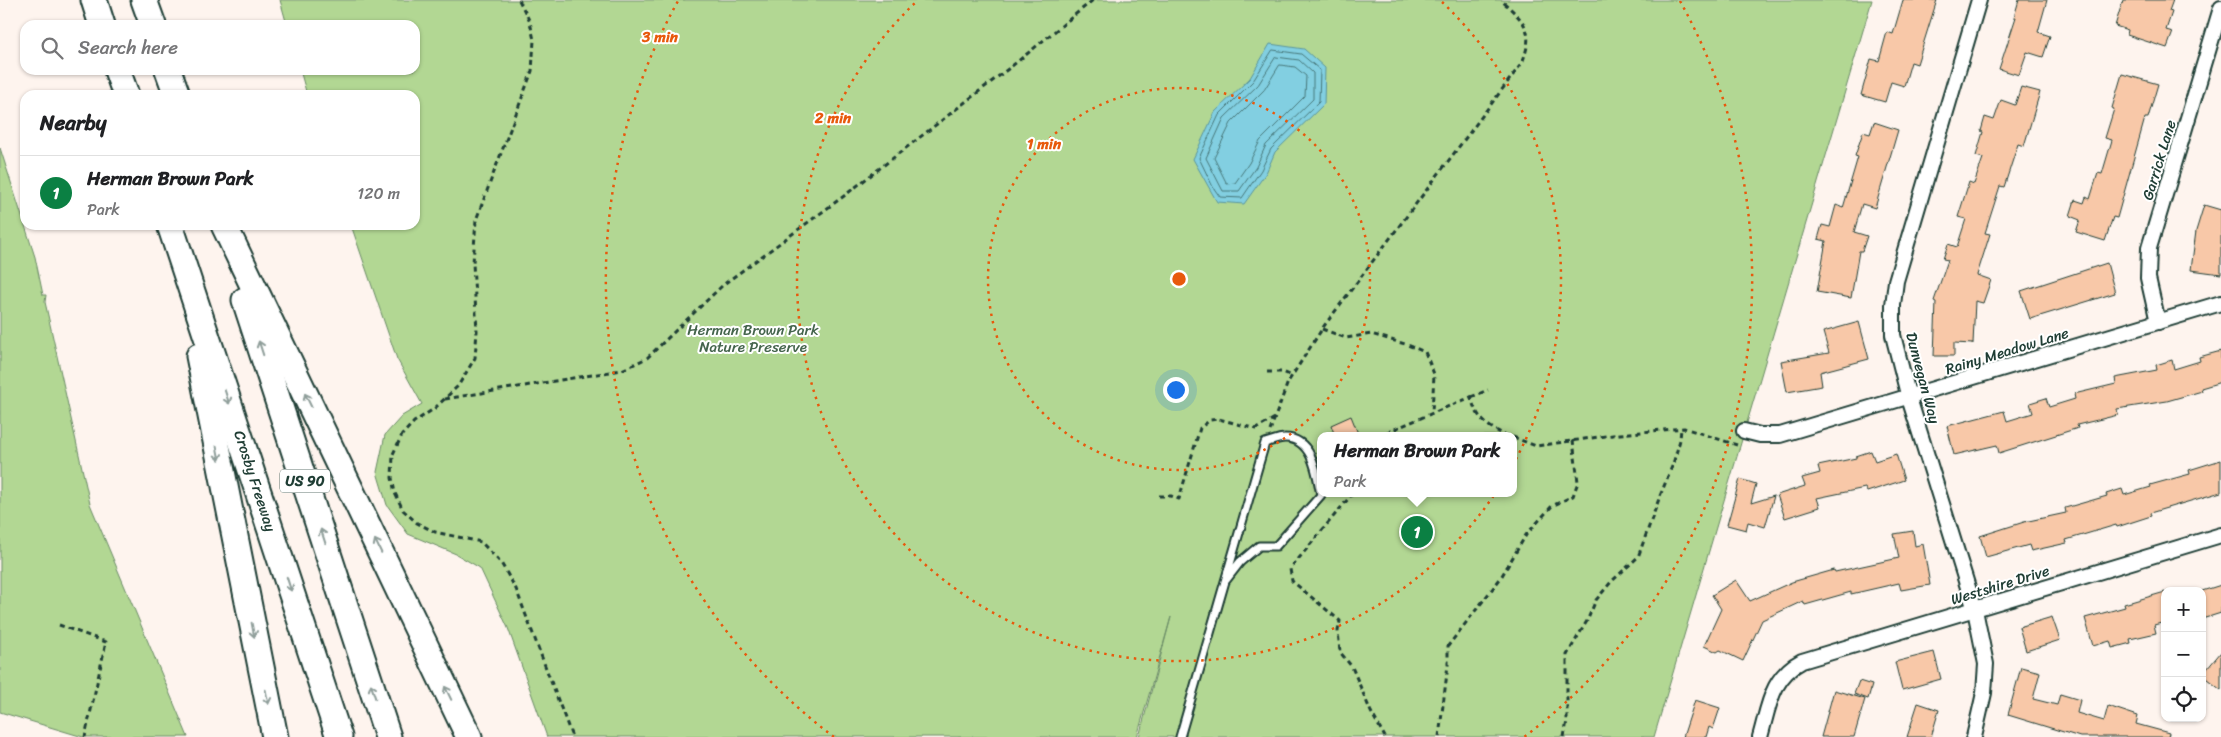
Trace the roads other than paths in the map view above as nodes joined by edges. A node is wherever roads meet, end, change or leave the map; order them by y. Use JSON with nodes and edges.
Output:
{"nodes":[{"id":1,"x":94,"y":0,"type":"edge"},
{"id":2,"x":144,"y":0,"type":"edge"},
{"id":3,"x":1979,"y":0,"type":"edge"},
{"id":4,"x":2221,"y":8,"type":"edge"},
{"id":5,"x":100,"y":20,"type":"edge"},
{"id":6,"x":151,"y":20,"type":"edge"},
{"id":7,"x":119,"y":75,"type":"edge"},
{"id":8,"x":170,"y":75,"type":"edge"},
{"id":9,"x":124,"y":90,"type":"edge"},
{"id":10,"x":175,"y":90,"type":"edge"},
{"id":11,"x":172,"y":230,"type":"edge"},
{"id":12,"x":225,"y":230,"type":"edge"},
{"id":13,"x":225,"y":230,"type":"edge"},
{"id":14,"x":178,"y":251,"type":"junction"},
{"id":15,"x":2221,"y":303,"type":"edge"},
{"id":16,"x":2158,"y":322,"type":"junction"},
{"id":17,"x":1910,"y":398,"type":"junction"},
{"id":18,"x":1744,"y":431,"type":"road end"},
{"id":19,"x":1317,"y":475,"type":"edge"},
{"id":20,"x":1319,"y":497,"type":"edge"},
{"id":21,"x":2221,"y":535,"type":"edge"},
{"id":22,"x":1226,"y":580,"type":"junction"},
{"id":23,"x":1975,"y":610,"type":"junction"},
{"id":24,"x":275,"y":737,"type":"edge"},
{"id":25,"x":339,"y":737,"type":"edge"},
{"id":26,"x":388,"y":737,"type":"edge"},
{"id":27,"x":469,"y":737,"type":"edge"},
{"id":28,"x":1180,"y":737,"type":"edge"},
{"id":29,"x":1760,"y":737,"type":"edge"},
{"id":30,"x":1974,"y":737,"type":"edge"}],
"edges":[{"from":1,"to":5,"type":"highway"},
{"from":2,"to":6,"type":"highway"},
{"from":3,"to":17,"type":"street","name":"Dunvegan Way"},
{"from":4,"to":16,"type":"street","name":"Garrick Lane"},
{"from":7,"to":9,"type":"highway"},
{"from":8,"to":10,"type":"highway"},
{"from":11,"to":14,"type":"highway","name":"Crosby Freeway","number":"US 90"},
{"from":26,"to":12,"type":"highway","number":"US 90","one_way":true},
{"from":27,"to":13,"type":"highway","one_way":true},
{"from":14,"to":24,"type":"highway","one_way":true},
{"from":14,"to":25,"type":"highway","name":"Crosby Freeway","number":"US 90","one_way":true},
{"from":15,"to":16,"type":"street","name":"Rainy Meadow Lane"},
{"from":16,"to":17,"type":"street","name":"Rainy Meadow Lane"},
{"from":17,"to":18,"type":"street","name":"Rainy Meadow Lane"},
{"from":17,"to":23,"type":"street","name":"Dunvegan Way"},
{"from":19,"to":22,"type":"lane"},
{"from":20,"to":22,"type":"lane"},
{"from":21,"to":23,"type":"street","name":"Westshire Drive"},
{"from":22,"to":28,"type":"lane"},
{"from":23,"to":29,"type":"street","name":"Westshire Drive"},
{"from":23,"to":30,"type":"street","name":"Dunvegan Way"}]}
